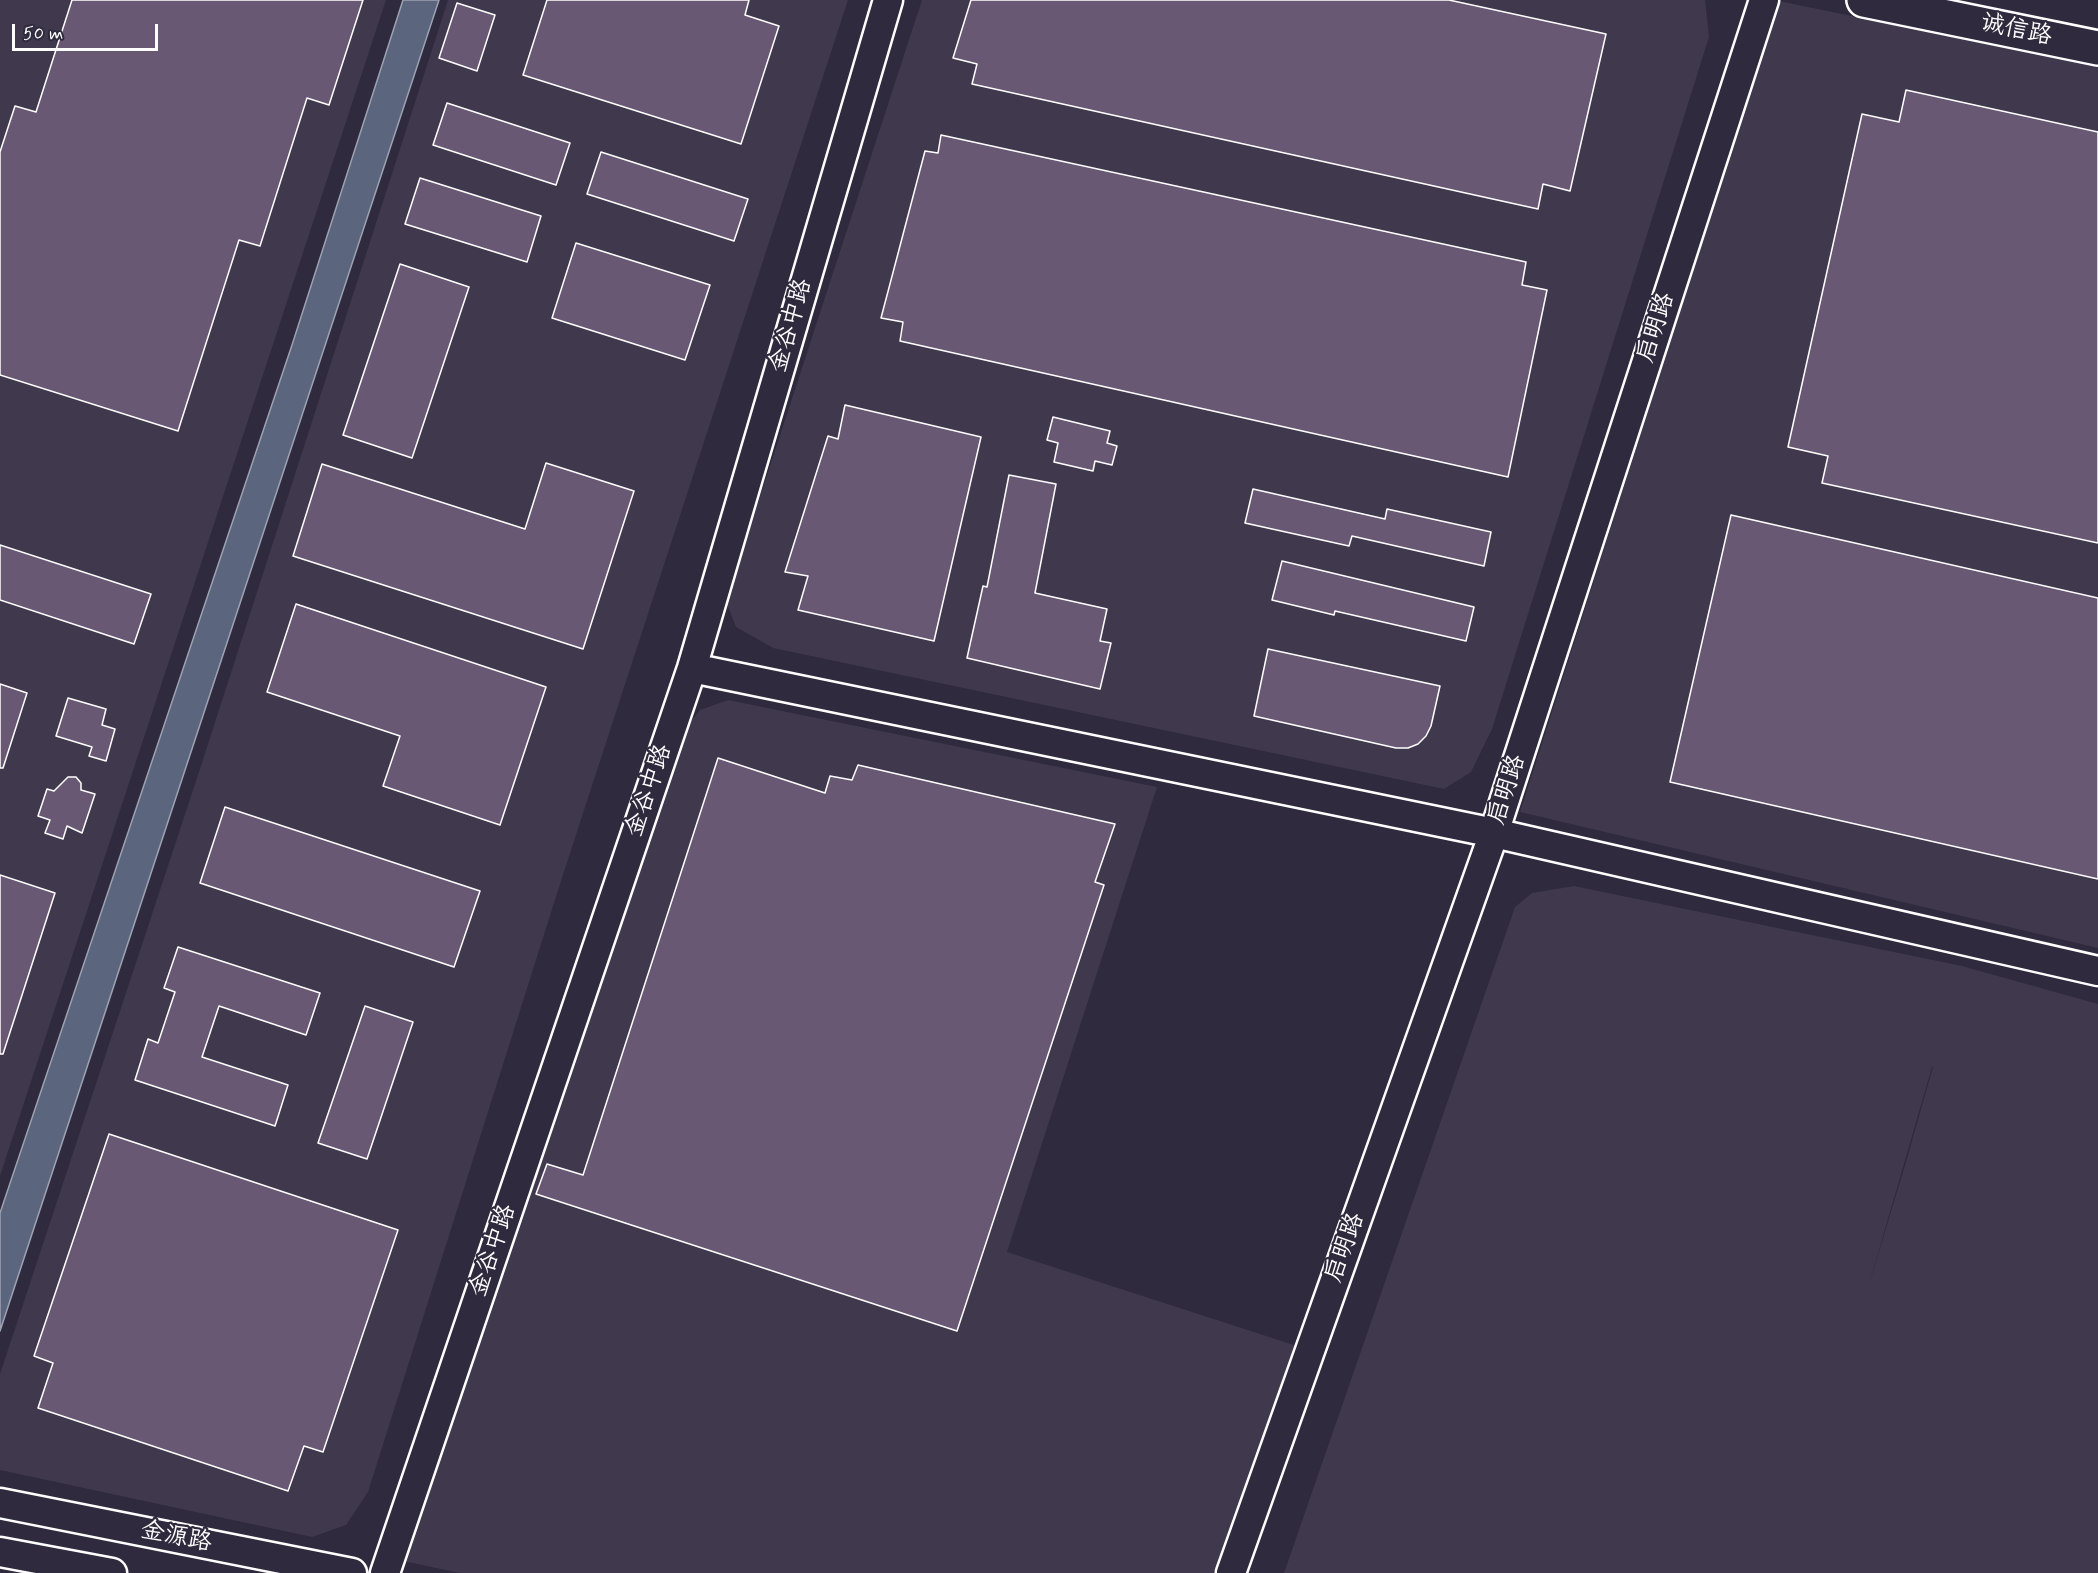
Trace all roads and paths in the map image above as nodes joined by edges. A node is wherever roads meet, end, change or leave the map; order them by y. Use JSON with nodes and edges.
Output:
{"nodes":[{"id":1,"x":888,"y":0,"type":"edge"},
{"id":2,"x":1764,"y":0,"type":"edge"},
{"id":3,"x":1864,"y":0,"type":"edge"},
{"id":4,"x":2098,"y":48,"type":"edge"},
{"id":5,"x":692,"y":668,"type":"junction"},
{"id":6,"x":1494,"y":833,"type":"junction"},
{"id":7,"x":2098,"y":971,"type":"edge"},
{"id":8,"x":0,"y":1503,"type":"edge"},
{"id":9,"x":0,"y":1552,"type":"edge"},
{"id":10,"x":112,"y":1573,"type":"edge"},
{"id":11,"x":352,"y":1573,"type":"edge"},
{"id":12,"x":385,"y":1573,"type":"edge"},
{"id":13,"x":1231,"y":1573,"type":"edge"}],
"edges":[{"from":1,"to":5,"type":"street","name":"金谷中路"},
{"from":2,"to":6,"type":"street","name":"启明路"},
{"from":3,"to":4,"type":"main road","name":"诚信路"},
{"from":5,"to":6,"type":"street"},
{"from":5,"to":12,"type":"street","name":"金谷中路"},
{"from":6,"to":7,"type":"street"},
{"from":6,"to":13,"type":"street","name":"启明路"},
{"from":8,"to":11,"type":"street","name":"金源路"},
{"from":9,"to":10,"type":"street"}]}
